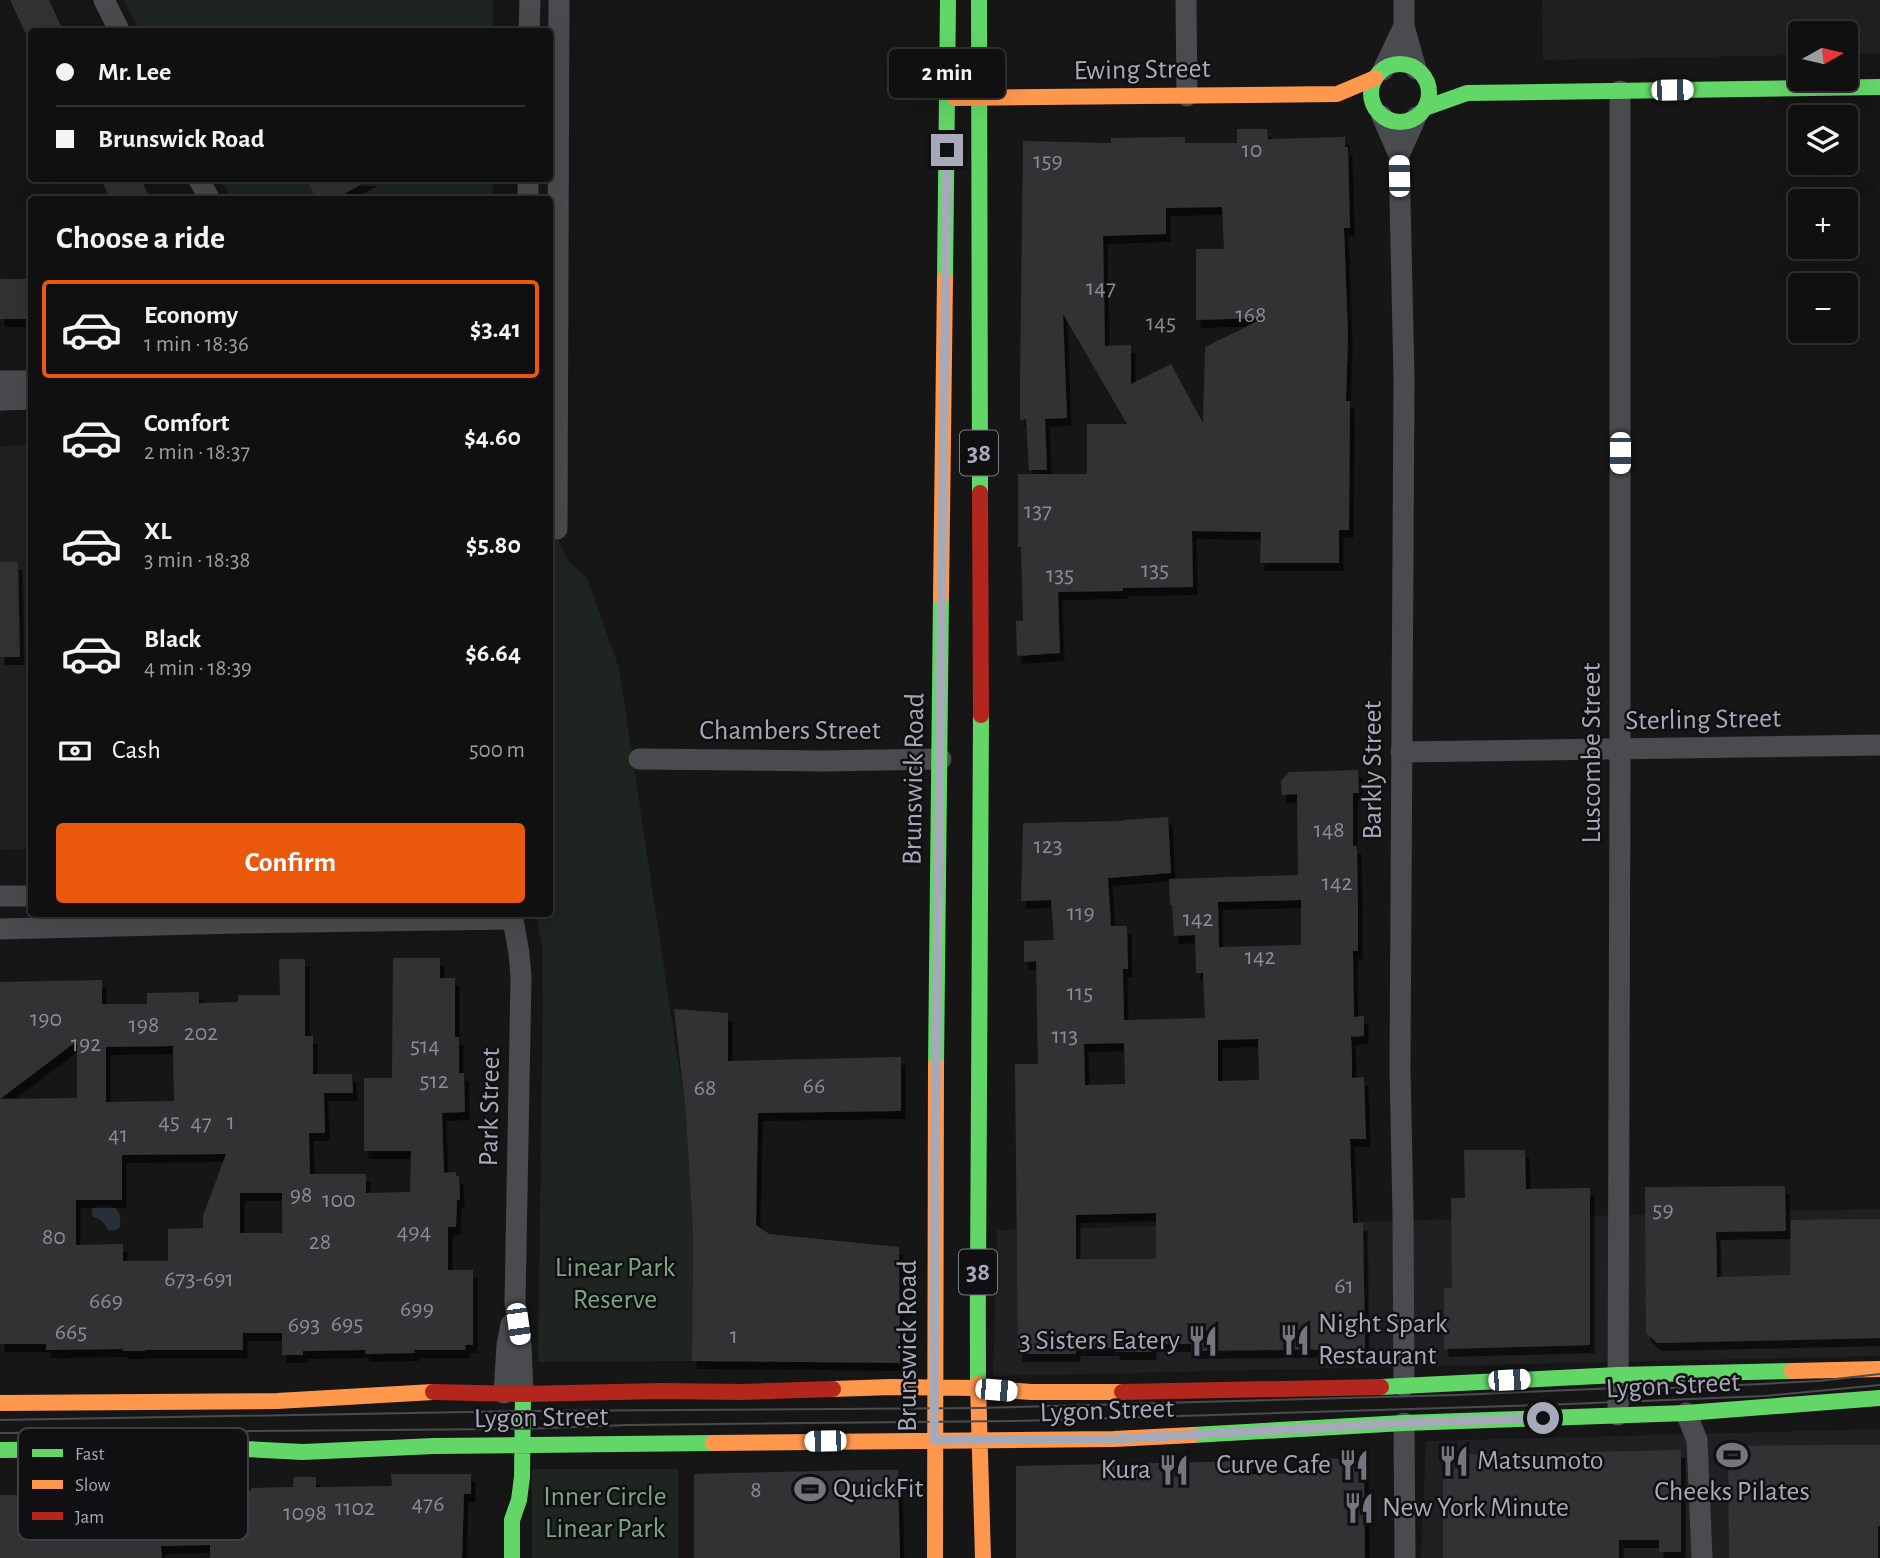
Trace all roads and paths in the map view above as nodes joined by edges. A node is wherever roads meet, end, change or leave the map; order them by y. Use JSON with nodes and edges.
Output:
{"nodes":[{"id":1,"x":104,"y":0,"type":"edge"},
{"id":2,"x":530,"y":0,"type":"edge"},
{"id":3,"x":559,"y":0,"type":"edge"},
{"id":4,"x":948,"y":0,"type":"edge"},
{"id":5,"x":979,"y":0,"type":"edge"},
{"id":6,"x":1186,"y":0,"type":"edge"},
{"id":7,"x":1404,"y":0,"type":"edge"},
{"id":8,"x":1404,"y":26,"type":"junction"},
{"id":9,"x":118,"y":28,"type":"edge"},
{"id":10,"x":529,"y":28,"type":"edge"},
{"id":11,"x":1419,"y":73,"type":"junction"},
{"id":12,"x":1379,"y":74,"type":"junction"},
{"id":13,"x":1880,"y":87,"type":"edge"},
{"id":14,"x":1620,"y":91,"type":"junction"},
{"id":15,"x":1466,"y":93,"type":"junction"},
{"id":16,"x":1337,"y":94,"type":"junction"},
{"id":17,"x":1187,"y":96,"type":"junction"},
{"id":18,"x":979,"y":97,"type":"junction"},
{"id":19,"x":947,"y":98,"type":"junction"},
{"id":20,"x":1379,"y":113,"type":"junction"},
{"id":21,"x":1420,"y":113,"type":"junction"},
{"id":22,"x":1399,"y":155,"type":"junction"},
{"id":23,"x":0,"y":381,"type":"edge"},
{"id":24,"x":28,"y":381,"type":"edge"},
{"id":25,"x":28,"y":399,"type":"edge"},
{"id":26,"x":0,"y":400,"type":"edge"},
{"id":27,"x":553,"y":428,"type":"edge"},
{"id":28,"x":558,"y":442,"type":"junction"},
{"id":29,"x":557,"y":529,"type":"dead end"},
{"id":30,"x":1880,"y":745,"type":"edge"},
{"id":31,"x":1620,"y":749,"type":"junction"},
{"id":32,"x":1401,"y":752,"type":"junction"},
{"id":33,"x":960,"y":758,"type":"junction"},
{"id":34,"x":639,"y":759,"type":"dead end"},
{"id":35,"x":0,"y":896,"type":"edge"},
{"id":36,"x":28,"y":896,"type":"edge"},
{"id":37,"x":376,"y":917,"type":"edge"},
{"id":38,"x":512,"y":917,"type":"edge"},
{"id":39,"x":239,"y":918,"type":"edge"},
{"id":40,"x":0,"y":929,"type":"edge"},
{"id":41,"x":935,"y":1156,"type":"junction"},
{"id":42,"x":967,"y":1156,"type":"junction"},
{"id":43,"x":1880,"y":1369,"type":"edge"},
{"id":44,"x":1618,"y":1374,"type":"junction"},
{"id":45,"x":934,"y":1387,"type":"junction"},
{"id":46,"x":978,"y":1388,"type":"junction"},
{"id":47,"x":1880,"y":1398,"type":"edge"},
{"id":48,"x":510,"y":1399,"type":"junction"},
{"id":49,"x":0,"y":1403,"type":"edge"},
{"id":50,"x":1404,"y":1403,"type":"junction"},
{"id":51,"x":1686,"y":1413,"type":"junction"},
{"id":52,"x":1618,"y":1415,"type":"junction"},
{"id":53,"x":934,"y":1440,"type":"junction"},
{"id":54,"x":981,"y":1440,"type":"junction"},
{"id":55,"x":523,"y":1445,"type":"junction"},
{"id":56,"x":248,"y":1449,"type":"edge"},
{"id":57,"x":0,"y":1450,"type":"edge"},
{"id":58,"x":18,"y":1450,"type":"edge"},
{"id":59,"x":504,"y":1486,"type":"dead end"},
{"id":60,"x":512,"y":1520,"type":"junction"},
{"id":61,"x":512,"y":1558,"type":"edge"},
{"id":62,"x":935,"y":1558,"type":"edge"},
{"id":63,"x":983,"y":1558,"type":"edge"},
{"id":64,"x":1405,"y":1558,"type":"edge"},
{"id":65,"x":1702,"y":1558,"type":"edge"}],
"edges":[{"from":1,"to":9,"type":"street"},
{"from":2,"to":10,"type":"street"},
{"from":3,"to":28,"type":"street"},
{"from":4,"to":19,"type":"street","name":"Brunswick Road","number":"38"},
{"from":5,"to":18,"type":"street","name":"Brunswick Road","number":"38"},
{"from":6,"to":17,"type":"street"},
{"from":7,"to":8,"type":"street"},
{"from":8,"to":11,"type":"street"},
{"from":8,"to":12,"type":"street"},
{"from":11,"to":12,"type":"street"},
{"from":11,"to":15,"type":"street"},
{"from":11,"to":21,"type":"street"},
{"from":12,"to":16,"type":"street","name":"Ewing Street"},
{"from":12,"to":20,"type":"street"},
{"from":13,"to":14,"type":"street"},
{"from":14,"to":15,"type":"street"},
{"from":14,"to":31,"type":"street","name":"Luscombe Street"},
{"from":15,"to":21,"type":"street"},
{"from":16,"to":17,"type":"street","name":"Ewing Street"},
{"from":16,"to":20,"type":"street","name":"Ewing Street"},
{"from":17,"to":18,"type":"street","name":"Ewing Street"},
{"from":18,"to":19,"type":"street","name":"Ewing Street"},
{"from":18,"to":33,"type":"street","name":"Brunswick Road","number":"38"},
{"from":19,"to":33,"type":"street","name":"Brunswick Road","number":"38"},
{"from":20,"to":21,"type":"street"},
{"from":20,"to":22,"type":"street","name":"Barkly Street"},
{"from":21,"to":22,"type":"street","name":"Barkly Street"},
{"from":22,"to":32,"type":"street","name":"Barkly Street"},
{"from":23,"to":24,"type":"street"},
{"from":25,"to":26,"type":"street"},
{"from":27,"to":28,"type":"street"},
{"from":28,"to":29,"type":"street"},
{"from":30,"to":31,"type":"street","name":"Sterling Street"},
{"from":31,"to":32,"type":"street","name":"Sterling Street"},
{"from":31,"to":44,"type":"street","name":"Luscombe Street"},
{"from":32,"to":50,"type":"street","name":"Barkly Street"},
{"from":33,"to":34,"type":"street","name":"Chambers Street"},
{"from":33,"to":41,"type":"street","name":"Brunswick Road","number":"38"},
{"from":33,"to":42,"type":"street","name":"Brunswick Road","number":"38"},
{"from":35,"to":36,"type":"street"},
{"from":37,"to":39,"type":"street"},
{"from":38,"to":48,"type":"street","name":"Park Street"},
{"from":39,"to":40,"type":"street"},
{"from":41,"to":42,"type":"street"},
{"from":41,"to":45,"type":"street","name":"Brunswick Road","number":"38"},
{"from":42,"to":46,"type":"street","name":"Brunswick Road","number":"38"},
{"from":43,"to":44,"type":"street","name":"Lygon Street"},
{"from":44,"to":50,"type":"street","name":"Lygon Street"},
{"from":44,"to":52,"type":"street","name":"Luscombe Street"},
{"from":45,"to":46,"type":"street","name":"Lygon Street"},
{"from":45,"to":48,"type":"street","name":"Lygon Street"},
{"from":45,"to":53,"type":"street","name":"Brunswick Road","number":"38"},
{"from":46,"to":50,"type":"street","name":"Lygon Street"},
{"from":46,"to":54,"type":"street","name":"Brunswick Road","number":"38"},
{"from":47,"to":51,"type":"street","name":"Lygon Street"},
{"from":48,"to":49,"type":"street","name":"Lygon Street"},
{"from":48,"to":55,"type":"street","name":"Park Street"},
{"from":50,"to":52,"type":"street","name":"Lygon Street"},
{"from":50,"to":54,"type":"street","name":"Lygon Street"},
{"from":50,"to":64,"type":"street","name":"Barkly Street"},
{"from":51,"to":52,"type":"street","name":"Lygon Street"},
{"from":51,"to":65,"type":"street"},
{"from":53,"to":54,"type":"street","name":"Lygon Street"},
{"from":53,"to":55,"type":"street","name":"Lygon Street"},
{"from":53,"to":62,"type":"street","name":"Brunswick Road","number":"38"},
{"from":54,"to":63,"type":"street","name":"Brunswick Road","number":"38"},
{"from":55,"to":56,"type":"street","name":"Lygon Street"},
{"from":55,"to":60,"type":"street","name":"Park Street"},
{"from":57,"to":58,"type":"street","name":"Lygon Street"},
{"from":59,"to":60,"type":"street","name":"Park Street"},
{"from":60,"to":61,"type":"street","name":"Park Street"}]}
